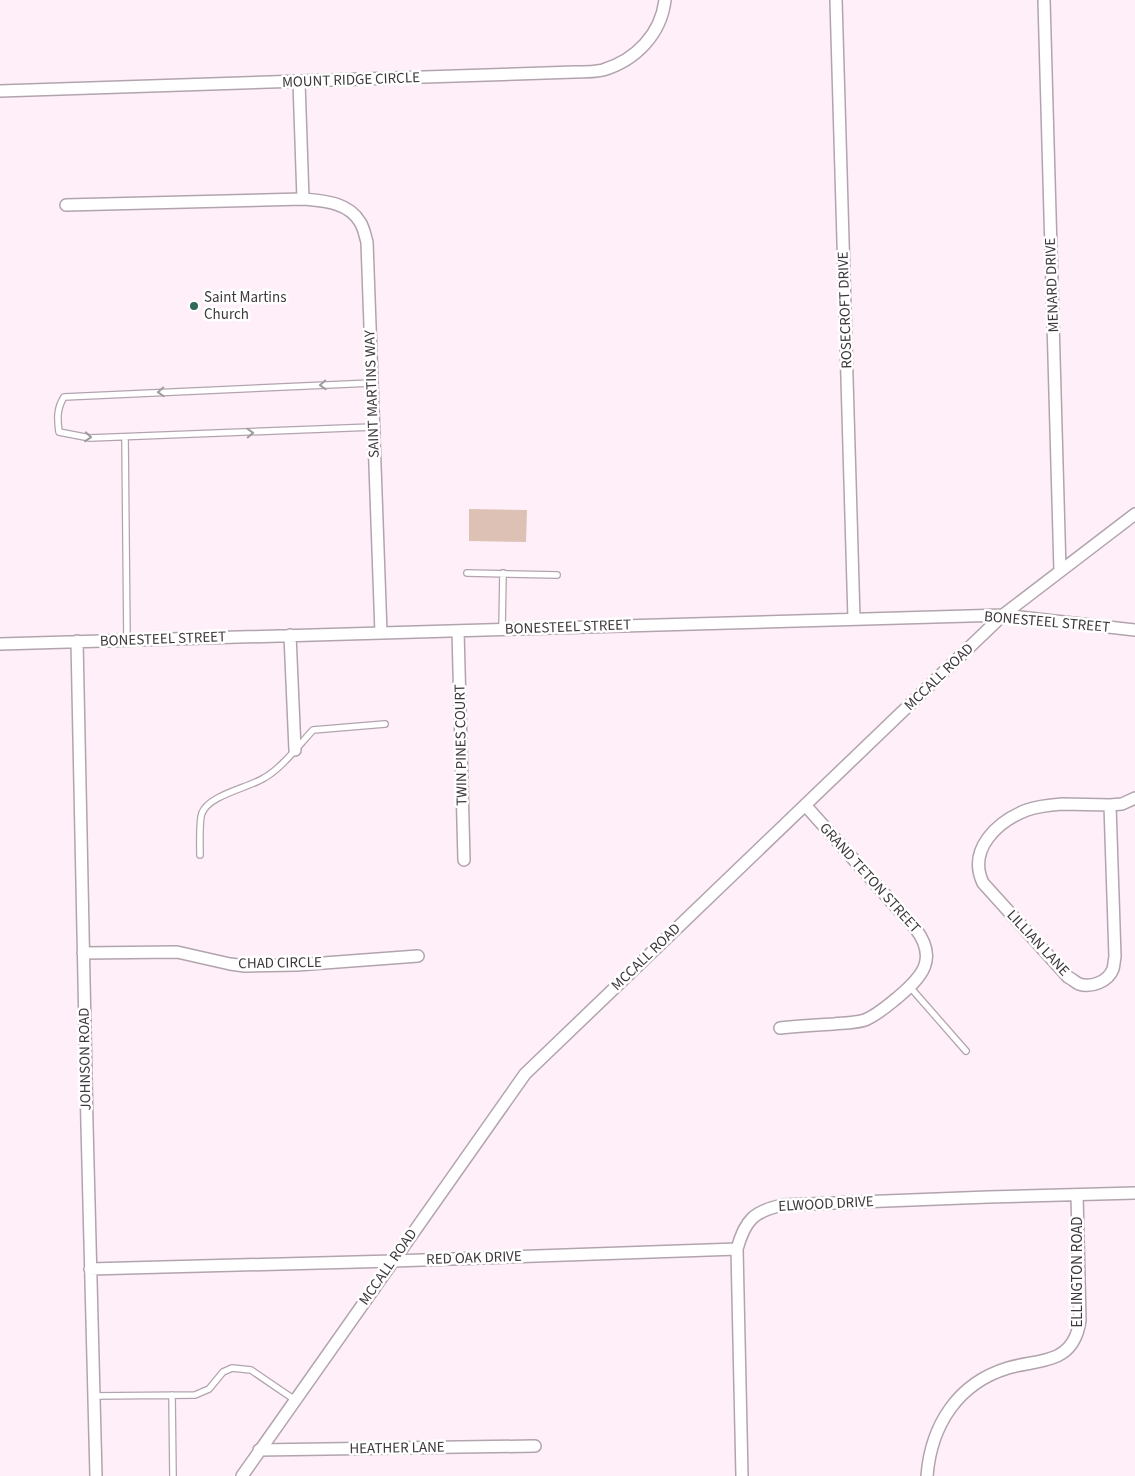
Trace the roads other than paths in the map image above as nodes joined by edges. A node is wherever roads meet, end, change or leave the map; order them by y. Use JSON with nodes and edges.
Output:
{"nodes":[{"id":1,"x":665,"y":0,"type":"edge"},
{"id":2,"x":836,"y":0,"type":"edge"},
{"id":3,"x":1044,"y":0,"type":"edge"},
{"id":4,"x":299,"y":82,"type":"junction"},
{"id":5,"x":0,"y":91,"type":"edge"},
{"id":6,"x":303,"y":199,"type":"junction"},
{"id":7,"x":66,"y":205,"type":"dead end"},
{"id":8,"x":372,"y":383,"type":"junction"},
{"id":9,"x":373,"y":427,"type":"junction"},
{"id":10,"x":125,"y":437,"type":"junction"},
{"id":11,"x":1135,"y":514,"type":"edge"},
{"id":12,"x":1060,"y":570,"type":"junction"},
{"id":13,"x":468,"y":573,"type":"dead end"},
{"id":14,"x":503,"y":573,"type":"junction"},
{"id":15,"x":558,"y":574,"type":"dead end"},
{"id":16,"x":1004,"y":615,"type":"junction"},
{"id":17,"x":854,"y":619,"type":"junction"},
{"id":18,"x":502,"y":629,"type":"junction"},
{"id":19,"x":458,"y":630,"type":"junction"},
{"id":20,"x":1135,"y":630,"type":"edge"},
{"id":21,"x":381,"y":633,"type":"junction"},
{"id":22,"x":290,"y":635,"type":"junction"},
{"id":23,"x":127,"y":640,"type":"junction"},
{"id":24,"x":77,"y":641,"type":"junction"},
{"id":25,"x":0,"y":644,"type":"edge"},
{"id":26,"x":385,"y":724,"type":"dead end"},
{"id":27,"x":295,"y":750,"type":"junction"},
{"id":28,"x":1135,"y":798,"type":"edge"},
{"id":29,"x":805,"y":805,"type":"junction"},
{"id":30,"x":1110,"y":805,"type":"junction"},
{"id":31,"x":200,"y":855,"type":"dead end"},
{"id":32,"x":464,"y":860,"type":"dead end"},
{"id":33,"x":83,"y":953,"type":"junction"},
{"id":34,"x":418,"y":956,"type":"dead end"},
{"id":35,"x":910,"y":987,"type":"junction"},
{"id":36,"x":780,"y":1028,"type":"dead end"},
{"id":37,"x":966,"y":1051,"type":"dead end"},
{"id":38,"x":1135,"y":1193,"type":"edge"},
{"id":39,"x":1078,"y":1195,"type":"junction"},
{"id":40,"x":737,"y":1248,"type":"junction"},
{"id":41,"x":393,"y":1261,"type":"junction"},
{"id":42,"x":90,"y":1269,"type":"junction"},
{"id":43,"x":172,"y":1395,"type":"junction"},
{"id":44,"x":93,"y":1396,"type":"junction"},
{"id":45,"x":294,"y":1400,"type":"junction"},
{"id":46,"x":535,"y":1446,"type":"dead end"},
{"id":47,"x":260,"y":1450,"type":"junction"},
{"id":48,"x":96,"y":1476,"type":"edge"},
{"id":49,"x":172,"y":1476,"type":"edge"},
{"id":50,"x":242,"y":1476,"type":"edge"},
{"id":51,"x":742,"y":1476,"type":"edge"},
{"id":52,"x":927,"y":1476,"type":"edge"}],
"edges":[{"from":1,"to":4,"type":"street","name":"MOUNT RIDGE CIRCLE"},
{"from":2,"to":17,"type":"street","name":"ROSECROFT DRIVE"},
{"from":3,"to":12,"type":"street","name":"MENARD DRIVE"},
{"from":4,"to":5,"type":"street","name":"MOUNT RIDGE CIRCLE"},
{"from":4,"to":6,"type":"street"},
{"from":6,"to":7,"type":"street","name":"SAINT MARTINS WAY"},
{"from":6,"to":8,"type":"street","name":"SAINT MARTINS WAY"},
{"from":8,"to":9,"type":"street","name":"SAINT MARTINS WAY"},
{"from":8,"to":10,"type":"lane","one_way":true},
{"from":10,"to":9,"type":"lane","one_way":true},
{"from":9,"to":21,"type":"street","name":"SAINT MARTINS WAY"},
{"from":10,"to":23,"type":"lane"},
{"from":11,"to":12,"type":"street","name":"MCCALL ROAD"},
{"from":12,"to":16,"type":"street","name":"MCCALL ROAD"},
{"from":13,"to":14,"type":"lane"},
{"from":14,"to":15,"type":"lane"},
{"from":14,"to":18,"type":"lane"},
{"from":16,"to":17,"type":"street","name":"BONESTEEL STREET"},
{"from":16,"to":20,"type":"street","name":"BONESTEEL STREET"},
{"from":16,"to":29,"type":"street","name":"MCCALL ROAD"},
{"from":17,"to":18,"type":"street","name":"BONESTEEL STREET"},
{"from":18,"to":19,"type":"street","name":"BONESTEEL STREET"},
{"from":19,"to":21,"type":"street","name":"BONESTEEL STREET"},
{"from":19,"to":32,"type":"street","name":"TWIN PINES COURT"},
{"from":21,"to":22,"type":"street","name":"BONESTEEL STREET"},
{"from":22,"to":23,"type":"street","name":"BONESTEEL STREET"},
{"from":22,"to":27,"type":"street"},
{"from":23,"to":24,"type":"street","name":"BONESTEEL STREET"},
{"from":24,"to":25,"type":"street","name":"BONESTEEL STREET"},
{"from":24,"to":33,"type":"street","name":"JOHNSON ROAD"},
{"from":26,"to":27,"type":"lane"},
{"from":27,"to":31,"type":"lane"},
{"from":28,"to":30,"type":"street","name":"LILLIAN LANE"},
{"from":29,"to":35,"type":"street","name":"GRAND TETON STREET"},
{"from":29,"to":41,"type":"street","name":"MCCALL ROAD"},
{"from":30,"to":30,"type":"street","name":"LILLIAN LANE"},
{"from":33,"to":34,"type":"street","name":"CHAD CIRCLE"},
{"from":33,"to":42,"type":"street","name":"JOHNSON ROAD"},
{"from":35,"to":36,"type":"street","name":"GRAND TETON STREET"},
{"from":35,"to":37,"type":"lane"},
{"from":38,"to":39,"type":"street","name":"ELWOOD DRIVE"},
{"from":39,"to":40,"type":"street","name":"ELWOOD DRIVE"},
{"from":39,"to":52,"type":"street","name":"ELLINGTON ROAD"},
{"from":40,"to":41,"type":"street","name":"RED OAK DRIVE"},
{"from":40,"to":51,"type":"street","name":"ELWOOD DRIVE"},
{"from":41,"to":42,"type":"street","name":"RED OAK DRIVE"},
{"from":41,"to":45,"type":"street","name":"MCCALL ROAD"},
{"from":42,"to":44,"type":"street","name":"JOHNSON ROAD"},
{"from":43,"to":44,"type":"lane"},
{"from":43,"to":45,"type":"lane"},
{"from":43,"to":49,"type":"lane"},
{"from":44,"to":48,"type":"street","name":"JOHNSON ROAD"},
{"from":45,"to":47,"type":"street","name":"MCCALL ROAD"},
{"from":46,"to":47,"type":"street","name":"HEATHER LANE"},
{"from":47,"to":50,"type":"street","name":"MCCALL ROAD"}]}
